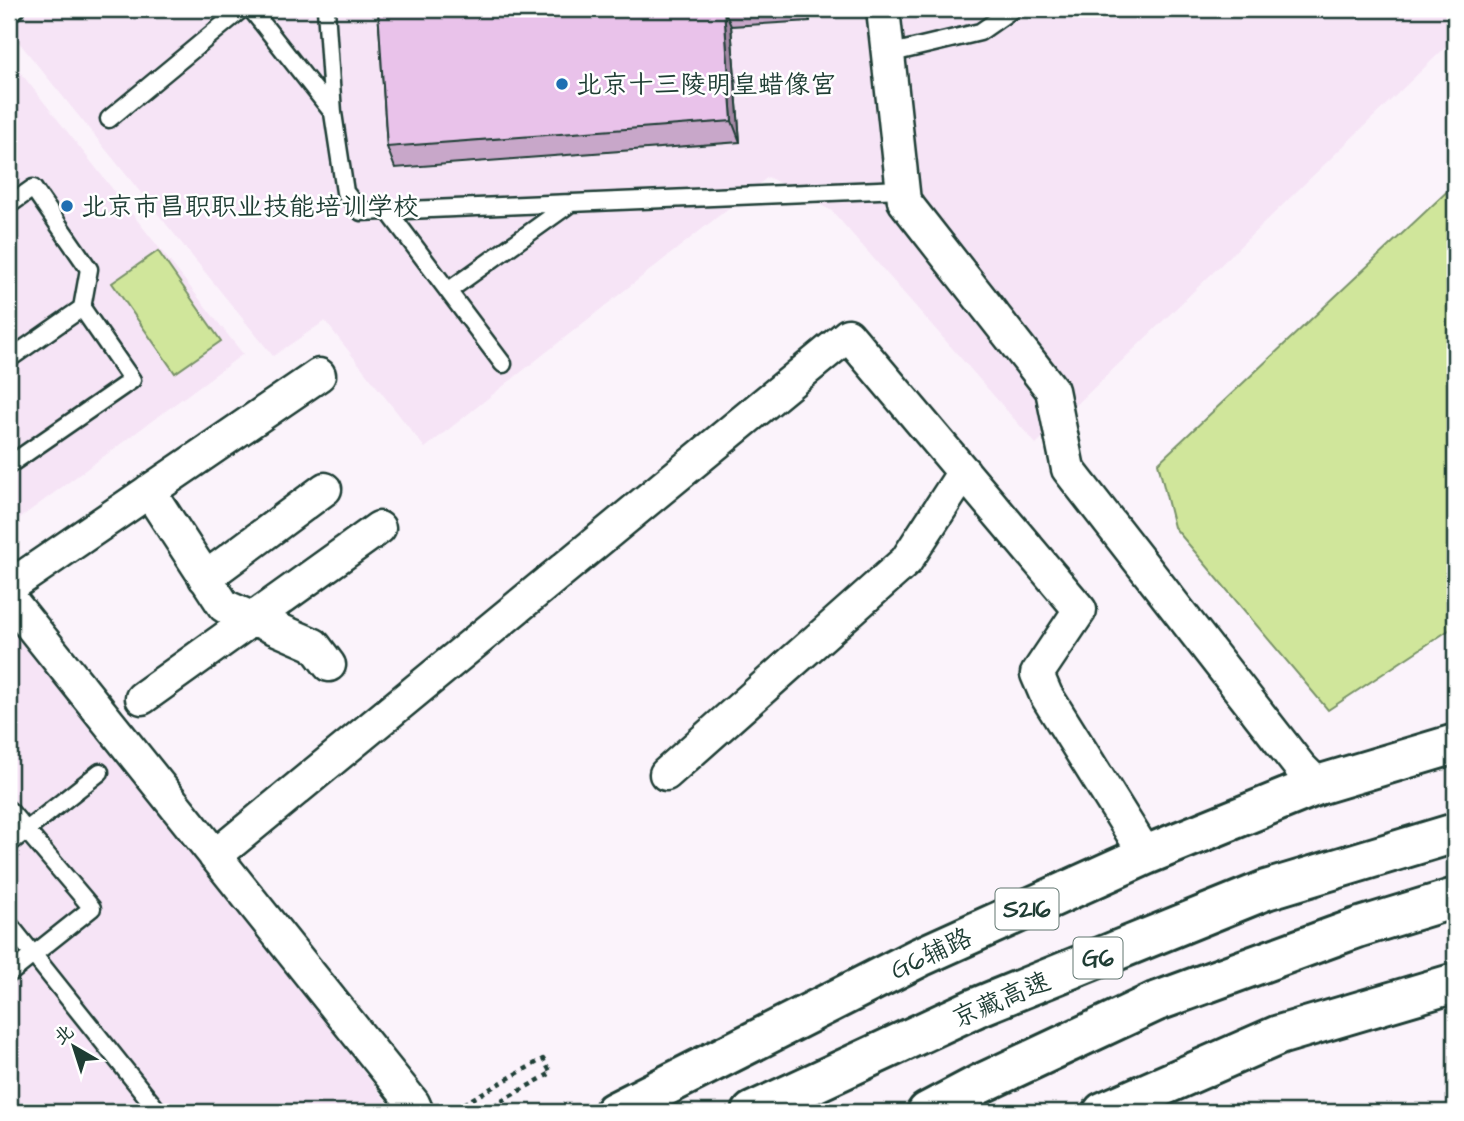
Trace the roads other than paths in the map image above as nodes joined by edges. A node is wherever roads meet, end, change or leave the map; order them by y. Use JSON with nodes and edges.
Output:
{"nodes":[{"id":1,"x":16,"y":9,"type":"edge"},
{"id":2,"x":242,"y":9,"type":"edge"},
{"id":3,"x":251,"y":9,"type":"edge"},
{"id":4,"x":326,"y":9,"type":"edge"},
{"id":5,"x":883,"y":9,"type":"edge"},
{"id":6,"x":1013,"y":9,"type":"edge"},
{"id":7,"x":9,"y":15,"type":"edge"},
{"id":8,"x":888,"y":54,"type":"junction"},
{"id":9,"x":333,"y":113,"type":"junction"},
{"id":10,"x":109,"y":119,"type":"dead end"},
{"id":11,"x":902,"y":189,"type":"junction"},
{"id":12,"x":571,"y":203,"type":"junction"},
{"id":13,"x":9,"y":205,"type":"edge"},
{"id":14,"x":387,"y":211,"type":"junction"},
{"id":15,"x":448,"y":291,"type":"junction"},
{"id":16,"x":82,"y":308,"type":"junction"},
{"id":17,"x":9,"y":359,"type":"edge"},
{"id":18,"x":503,"y":364,"type":"dead end"},
{"id":19,"x":319,"y":375,"type":"dead end"},
{"id":20,"x":9,"y":465,"type":"edge"},
{"id":21,"x":964,"y":472,"type":"junction"},
{"id":22,"x":325,"y":489,"type":"dead end"},
{"id":23,"x":149,"y":491,"type":"junction"},
{"id":24,"x":379,"y":528,"type":"dead end"},
{"id":25,"x":205,"y":578,"type":"junction"},
{"id":26,"x":9,"y":587,"type":"edge"},
{"id":27,"x":9,"y":598,"type":"edge"},
{"id":28,"x":253,"y":619,"type":"junction"},
{"id":29,"x":329,"y":665,"type":"dead end"},
{"id":30,"x":142,"y":698,"type":"dead end"},
{"id":31,"x":1455,"y":726,"type":"edge"},
{"id":32,"x":1455,"y":744,"type":"edge"},
{"id":33,"x":100,"y":772,"type":"dead end"},
{"id":34,"x":666,"y":774,"type":"dead end"},
{"id":35,"x":1318,"y":785,"type":"junction"},
{"id":36,"x":9,"y":810,"type":"edge"},
{"id":37,"x":25,"y":831,"type":"junction"},
{"id":38,"x":1455,"y":833,"type":"edge"},
{"id":39,"x":9,"y":844,"type":"edge"},
{"id":40,"x":1146,"y":855,"type":"junction"},
{"id":41,"x":215,"y":856,"type":"junction"},
{"id":42,"x":1455,"y":898,"type":"edge"},
{"id":43,"x":9,"y":924,"type":"edge"},
{"id":44,"x":33,"y":954,"type":"junction"},
{"id":45,"x":9,"y":975,"type":"edge"},
{"id":46,"x":1455,"y":983,"type":"edge"},
{"id":47,"x":159,"y":1112,"type":"edge"},
{"id":48,"x":417,"y":1112,"type":"edge"},
{"id":49,"x":614,"y":1112,"type":"edge"},
{"id":50,"x":752,"y":1112,"type":"edge"},
{"id":51,"x":927,"y":1112,"type":"edge"},
{"id":52,"x":1103,"y":1112,"type":"edge"}],
"edges":[{"from":1,"to":7,"type":"lane"},
{"from":2,"to":10,"type":"lane"},
{"from":3,"to":9,"type":"lane"},
{"from":4,"to":9,"type":"lane"},
{"from":5,"to":8,"type":"street"},
{"from":6,"to":8,"type":"lane"},
{"from":8,"to":11,"type":"street"},
{"from":9,"to":14,"type":"lane"},
{"from":11,"to":12,"type":"lane"},
{"from":11,"to":35,"type":"street"},
{"from":12,"to":14,"type":"lane"},
{"from":12,"to":15,"type":"lane"},
{"from":13,"to":16,"type":"lane"},
{"from":14,"to":15,"type":"lane"},
{"from":15,"to":18,"type":"lane"},
{"from":16,"to":17,"type":"lane"},
{"from":16,"to":20,"type":"lane"},
{"from":19,"to":23,"type":"street"},
{"from":21,"to":34,"type":"street"},
{"from":21,"to":40,"type":"street"},
{"from":21,"to":41,"type":"street"},
{"from":22,"to":25,"type":"street"},
{"from":23,"to":25,"type":"street"},
{"from":23,"to":26,"type":"street"},
{"from":24,"to":28,"type":"street"},
{"from":25,"to":28,"type":"street"},
{"from":27,"to":41,"type":"street"},
{"from":28,"to":29,"type":"street"},
{"from":28,"to":30,"type":"street"},
{"from":31,"to":35,"type":"street"},
{"from":32,"to":35,"type":"main road","name":"G6辅路","number":"S216"},
{"from":33,"to":37,"type":"lane"},
{"from":35,"to":40,"type":"main road","name":"G6辅路","number":"S216"},
{"from":36,"to":37,"type":"lane"},
{"from":37,"to":39,"type":"lane"},
{"from":37,"to":44,"type":"lane"},
{"from":38,"to":50,"type":"main road","name":"京藏高速","number":"G6"},
{"from":40,"to":49,"type":"main road","name":"G6辅路","number":"S216"},
{"from":41,"to":48,"type":"street"},
{"from":42,"to":51,"type":"main road"},
{"from":43,"to":44,"type":"lane"},
{"from":44,"to":45,"type":"lane"},
{"from":44,"to":47,"type":"lane"},
{"from":46,"to":52,"type":"main road"}]}
